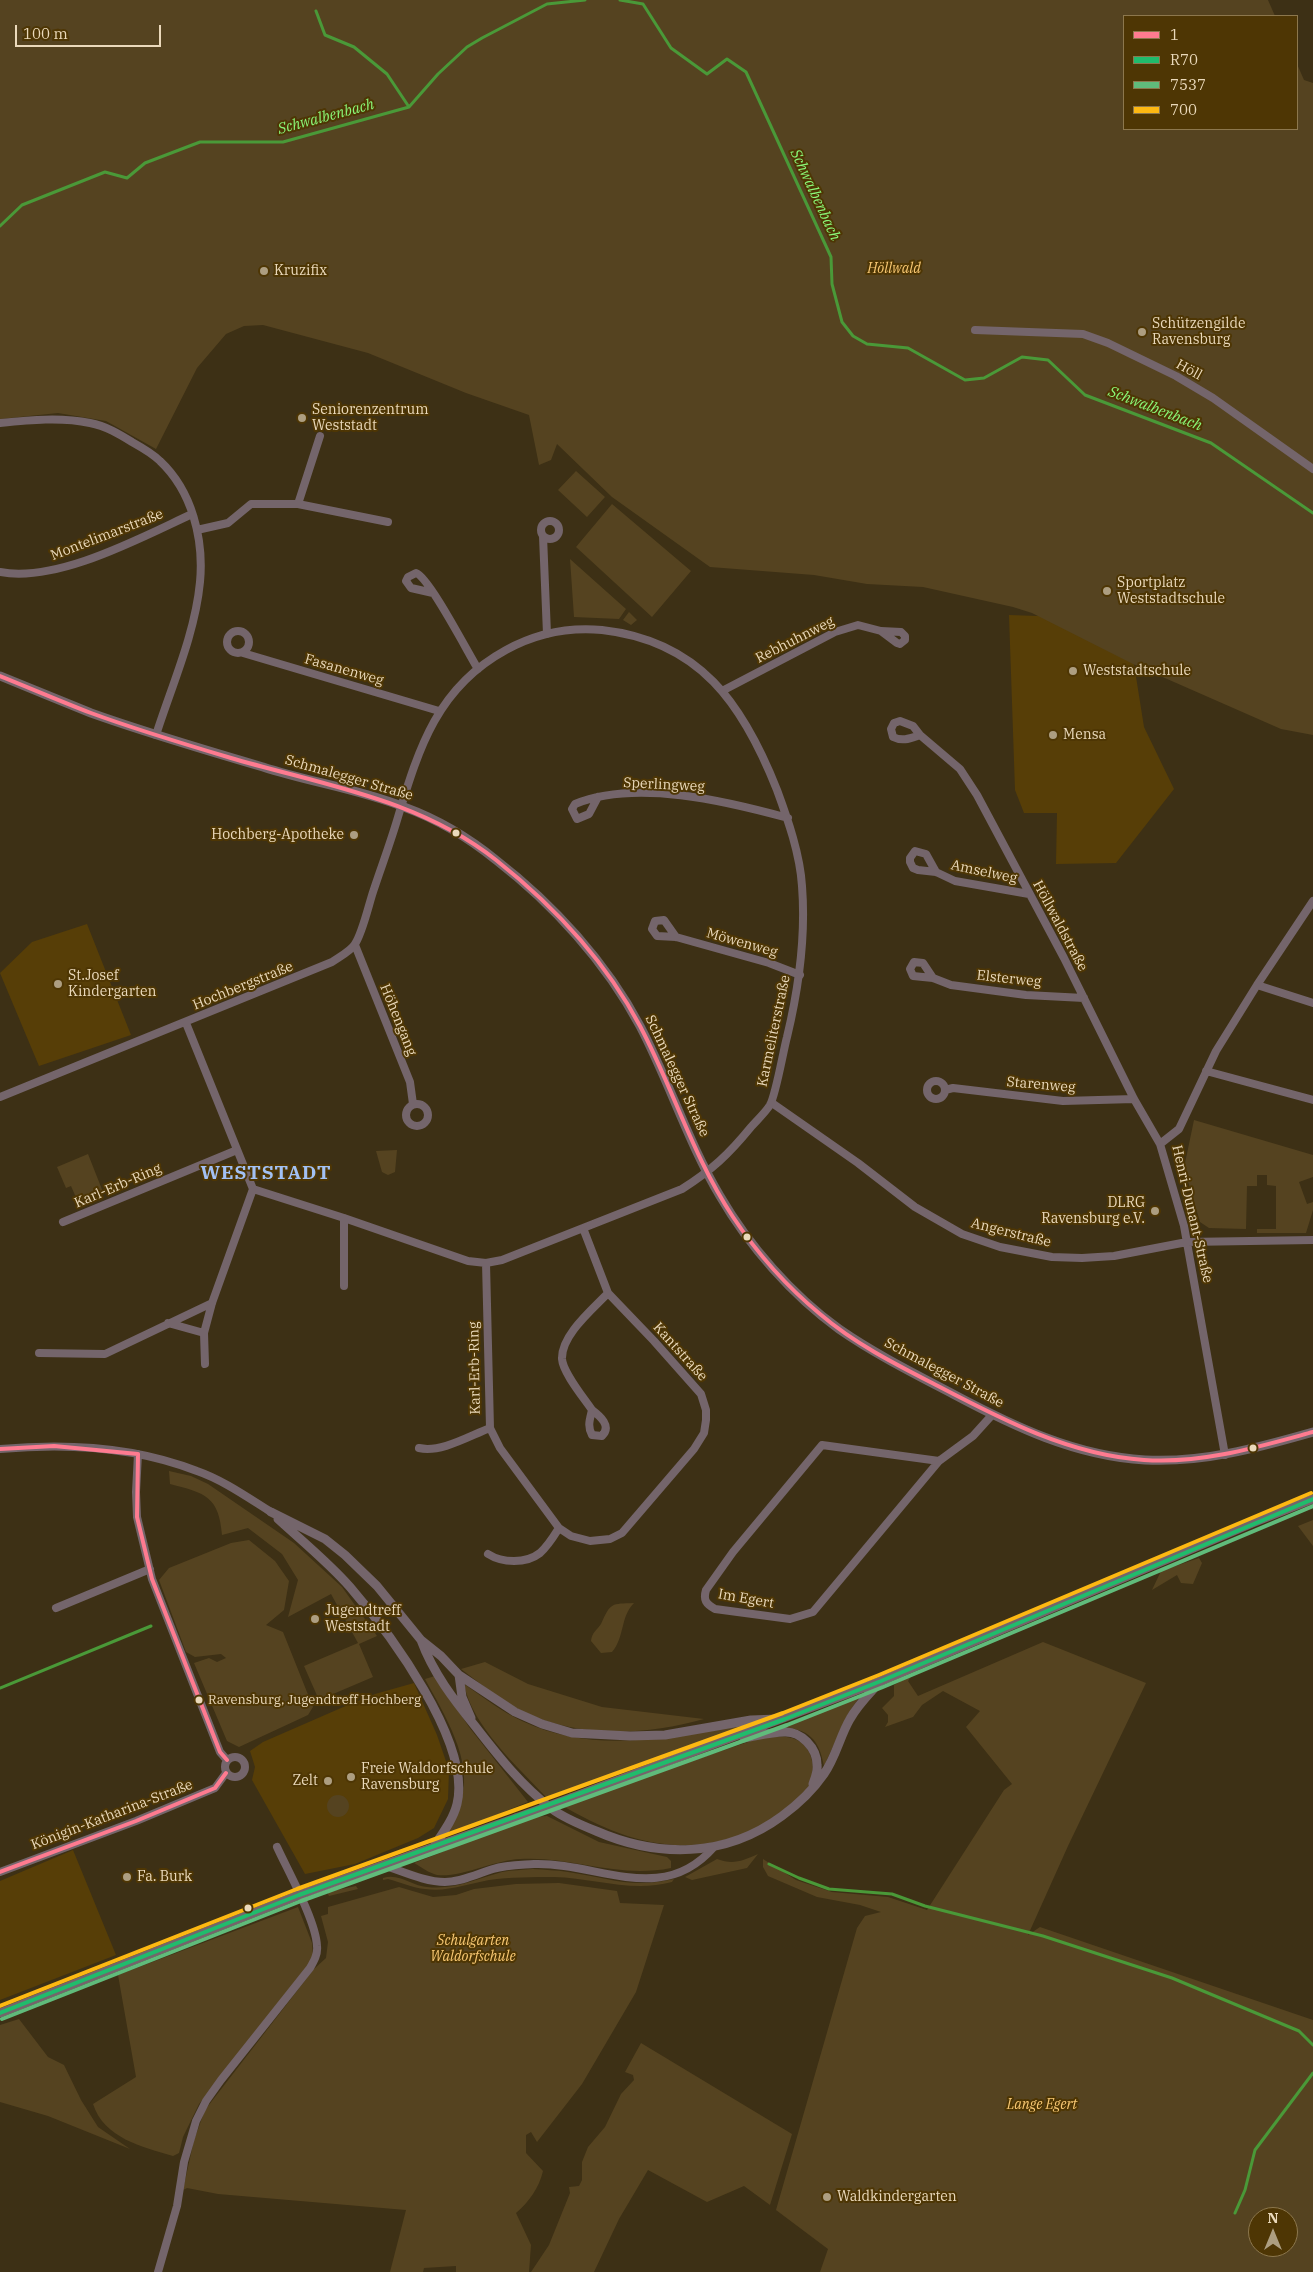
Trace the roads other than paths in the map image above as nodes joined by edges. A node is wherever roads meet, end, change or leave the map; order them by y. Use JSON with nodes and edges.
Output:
{"nodes":[{"id":1,"x":975,"y":330,"type":"dead end"},
{"id":2,"x":0,"y":423,"type":"edge"},
{"id":3,"x":320,"y":436,"type":"dead end"},
{"id":4,"x":1313,"y":469,"type":"edge"},
{"id":5,"x":298,"y":504,"type":"junction"},
{"id":6,"x":192,"y":514,"type":"junction"},
{"id":7,"x":388,"y":522,"type":"dead end"},
{"id":8,"x":197,"y":530,"type":"junction"},
{"id":9,"x":543,"y":536,"type":"dead end"},
{"id":10,"x":0,"y":572,"type":"edge"},
{"id":11,"x":433,"y":593,"type":"dead end"},
{"id":12,"x":881,"y":631,"type":"dead end"},
{"id":13,"x":547,"y":634,"type":"junction"},
{"id":14,"x":242,"y":653,"type":"dead end"},
{"id":15,"x":478,"y":669,"type":"junction"},
{"id":16,"x":0,"y":676,"type":"edge"},
{"id":17,"x":722,"y":691,"type":"junction"},
{"id":18,"x":439,"y":711,"type":"junction"},
{"id":19,"x":156,"y":735,"type":"junction"},
{"id":20,"x":920,"y":735,"type":"dead end"},
{"id":21,"x":598,"y":797,"type":"dead end"},
{"id":22,"x":401,"y":806,"type":"junction"},
{"id":23,"x":788,"y":818,"type":"junction"},
{"id":24,"x":936,"y":872,"type":"dead end"},
{"id":25,"x":1028,"y":894,"type":"junction"},
{"id":26,"x":1313,"y":901,"type":"edge"},
{"id":27,"x":676,"y":937,"type":"dead end"},
{"id":28,"x":355,"y":945,"type":"junction"},
{"id":29,"x":800,"y":975,"type":"junction"},
{"id":30,"x":933,"y":978,"type":"dead end"},
{"id":31,"x":1257,"y":985,"type":"junction"},
{"id":32,"x":1084,"y":998,"type":"junction"},
{"id":33,"x":1313,"y":1003,"type":"edge"},
{"id":34,"x":186,"y":1023,"type":"junction"},
{"id":35,"x":1206,"y":1071,"type":"junction"},
{"id":36,"x":946,"y":1090,"type":"dead end"},
{"id":37,"x":0,"y":1097,"type":"edge"},
{"id":38,"x":1134,"y":1099,"type":"junction"},
{"id":39,"x":1313,"y":1100,"type":"edge"},
{"id":40,"x":772,"y":1103,"type":"junction"},
{"id":41,"x":413,"y":1104,"type":"dead end"},
{"id":42,"x":1160,"y":1144,"type":"junction"},
{"id":43,"x":237,"y":1150,"type":"junction"},
{"id":44,"x":707,"y":1173,"type":"junction"},
{"id":45,"x":253,"y":1189,"type":"junction"},
{"id":46,"x":344,"y":1218,"type":"junction"},
{"id":47,"x":63,"y":1222,"type":"dead end"},
{"id":48,"x":582,"y":1228,"type":"junction"},
{"id":49,"x":1313,"y":1240,"type":"edge"},
{"id":50,"x":1187,"y":1242,"type":"junction"},
{"id":51,"x":486,"y":1263,"type":"junction"},
{"id":52,"x":344,"y":1286,"type":"dead end"},
{"id":53,"x":608,"y":1293,"type":"junction"},
{"id":54,"x":212,"y":1303,"type":"junction"},
{"id":55,"x":168,"y":1323,"type":"junction"},
{"id":56,"x":204,"y":1333,"type":"junction"},
{"id":57,"x":39,"y":1353,"type":"dead end"},
{"id":58,"x":205,"y":1364,"type":"dead end"},
{"id":59,"x":592,"y":1410,"type":"dead end"},
{"id":60,"x":992,"y":1415,"type":"junction"},
{"id":61,"x":490,"y":1428,"type":"junction"},
{"id":62,"x":1313,"y":1432,"type":"edge"},
{"id":63,"x":419,"y":1448,"type":"dead end"},
{"id":64,"x":0,"y":1449,"type":"edge"},
{"id":65,"x":138,"y":1454,"type":"junction"},
{"id":66,"x":1225,"y":1455,"type":"junction"},
{"id":67,"x":939,"y":1461,"type":"junction"},
{"id":68,"x":1313,"y":1499,"type":"edge"},
{"id":69,"x":271,"y":1512,"type":"junction"},
{"id":70,"x":560,"y":1528,"type":"junction"},
{"id":71,"x":488,"y":1554,"type":"dead end"},
{"id":72,"x":150,"y":1570,"type":"junction"},
{"id":73,"x":56,"y":1608,"type":"dead end"},
{"id":74,"x":421,"y":1640,"type":"junction"},
{"id":75,"x":459,"y":1675,"type":"junction"},
{"id":76,"x":881,"y":1681,"type":"junction"},
{"id":77,"x":785,"y":1719,"type":"junction"},
{"id":78,"x":474,"y":1725,"type":"junction"},
{"id":79,"x":727,"y":1740,"type":"junction"},
{"id":80,"x":228,"y":1760,"type":"junction"},
{"id":81,"x":226,"y":1773,"type":"junction"},
{"id":82,"x":812,"y":1788,"type":"junction"},
{"id":83,"x":277,"y":1847,"type":"dead end"},
{"id":84,"x":714,"y":1847,"type":"junction"},
{"id":85,"x":433,"y":1848,"type":"junction"},
{"id":86,"x":383,"y":1865,"type":"junction"},
{"id":87,"x":0,"y":1872,"type":"edge"},
{"id":88,"x":299,"y":1894,"type":"junction"},
{"id":89,"x":0,"y":2013,"type":"edge"},
{"id":90,"x":158,"y":2272,"type":"edge"}],
"edges":[{"from":1,"to":4,"type":"street","name":"Höll"},
{"from":2,"to":6,"type":"street"},
{"from":3,"to":5,"type":"street"},
{"from":5,"to":7,"type":"street"},
{"from":5,"to":8,"type":"street"},
{"from":6,"to":8,"type":"street"},
{"from":6,"to":10,"type":"street","name":"Montelimarstraße"},
{"from":8,"to":19,"type":"street"},
{"from":9,"to":13,"type":"street"},
{"from":11,"to":15,"type":"street"},
{"from":12,"to":17,"type":"street","name":"Rebhuhnweg"},
{"from":13,"to":15,"type":"street","name":"Karmeliterstraße"},
{"from":13,"to":17,"type":"street","name":"Karmeliterstraße"},
{"from":14,"to":18,"type":"street","name":"Fasanenweg"},
{"from":15,"to":18,"type":"street","name":"Karmeliterstraße"},
{"from":16,"to":19,"type":"street","name":"Schmalegger Straße"},
{"from":17,"to":23,"type":"street","name":"Karmeliterstraße"},
{"from":18,"to":22,"type":"street","name":"Karmeliterstraße"},
{"from":19,"to":22,"type":"street","name":"Schmalegger Straße"},
{"from":20,"to":25,"type":"street","name":"Höllwaldstraße"},
{"from":21,"to":23,"type":"street","name":"Sperlingweg"},
{"from":22,"to":28,"type":"street"},
{"from":22,"to":44,"type":"street","name":"Schmalegger Straße"},
{"from":23,"to":29,"type":"street","name":"Karmeliterstraße"},
{"from":24,"to":25,"type":"street","name":"Amselweg"},
{"from":25,"to":32,"type":"street","name":"Höllwaldstraße"},
{"from":26,"to":31,"type":"street","name":"Henri-Dunant-Straße"},
{"from":27,"to":29,"type":"street","name":"Möwenweg"},
{"from":28,"to":34,"type":"street","name":"Hochbergstraße"},
{"from":28,"to":41,"type":"street","name":"Höhengang"},
{"from":29,"to":40,"type":"street","name":"Karmeliterstraße"},
{"from":30,"to":32,"type":"street","name":"Elsterweg"},
{"from":31,"to":33,"type":"street"},
{"from":31,"to":35,"type":"street","name":"Henri-Dunant-Straße"},
{"from":32,"to":38,"type":"street","name":"Höllwaldstraße"},
{"from":34,"to":37,"type":"street","name":"Hochbergstraße"},
{"from":34,"to":43,"type":"street"},
{"from":35,"to":39,"type":"street"},
{"from":35,"to":42,"type":"street","name":"Henri-Dunant-Straße"},
{"from":36,"to":38,"type":"street","name":"Starenweg"},
{"from":38,"to":42,"type":"street","name":"Höllwaldstraße"},
{"from":40,"to":44,"type":"street","name":"Karmeliterstraße"},
{"from":40,"to":50,"type":"street","name":"Angerstraße"},
{"from":42,"to":50,"type":"street","name":"Henri-Dunant-Straße"},
{"from":43,"to":45,"type":"street"},
{"from":43,"to":47,"type":"street","name":"Karl-Erb-Ring"},
{"from":44,"to":48,"type":"street"},
{"from":44,"to":60,"type":"street","name":"Schmalegger Straße"},
{"from":45,"to":46,"type":"street"},
{"from":45,"to":54,"type":"street"},
{"from":46,"to":51,"type":"street"},
{"from":46,"to":52,"type":"street"},
{"from":48,"to":51,"type":"street"},
{"from":48,"to":53,"type":"street","name":"Kantstraße"},
{"from":49,"to":50,"type":"street","name":"Angerstraße"},
{"from":50,"to":66,"type":"street","name":"Henri-Dunant-Straße"},
{"from":51,"to":61,"type":"street","name":"Karl-Erb-Ring"},
{"from":53,"to":59,"type":"street"},
{"from":53,"to":70,"type":"street","name":"Kantstraße"},
{"from":54,"to":55,"type":"street"},
{"from":54,"to":56,"type":"street"},
{"from":55,"to":56,"type":"street"},
{"from":55,"to":57,"type":"street"},
{"from":56,"to":58,"type":"street"},
{"from":60,"to":66,"type":"street","name":"Schmalegger Straße"},
{"from":60,"to":67,"type":"street","name":"Im Egert"},
{"from":61,"to":63,"type":"street","name":"Karl-Erb-Ring"},
{"from":61,"to":70,"type":"street","name":"Kantstraße"},
{"from":62,"to":66,"type":"street","name":"Schmalegger Straße"},
{"from":64,"to":65,"type":"street"},
{"from":65,"to":69,"type":"street"},
{"from":65,"to":72,"type":"street"},
{"from":67,"to":67,"type":"street","name":"Im Egert"},
{"from":68,"to":76,"type":"street"},
{"from":69,"to":74,"type":"street"},
{"from":69,"to":85,"type":"street"},
{"from":70,"to":71,"type":"street"},
{"from":72,"to":73,"type":"street"},
{"from":72,"to":80,"type":"street"},
{"from":74,"to":75,"type":"street"},
{"from":74,"to":78,"type":"street"},
{"from":75,"to":77,"type":"street"},
{"from":75,"to":78,"type":"street"},
{"from":76,"to":77,"type":"street"},
{"from":76,"to":82,"type":"street"},
{"from":77,"to":79,"type":"street"},
{"from":78,"to":84,"type":"street"},
{"from":79,"to":82,"type":"street"},
{"from":79,"to":85,"type":"street","bridge":true},
{"from":80,"to":81,"type":"street"},
{"from":80,"to":81,"type":"street"},
{"from":81,"to":87,"type":"street","name":"Königin-Katharina-Straße"},
{"from":82,"to":84,"type":"street"},
{"from":83,"to":88,"type":"street"},
{"from":84,"to":86,"type":"street"},
{"from":85,"to":86,"type":"street"},
{"from":86,"to":88,"type":"street"},
{"from":88,"to":89,"type":"street"},
{"from":88,"to":90,"type":"street"}]}
